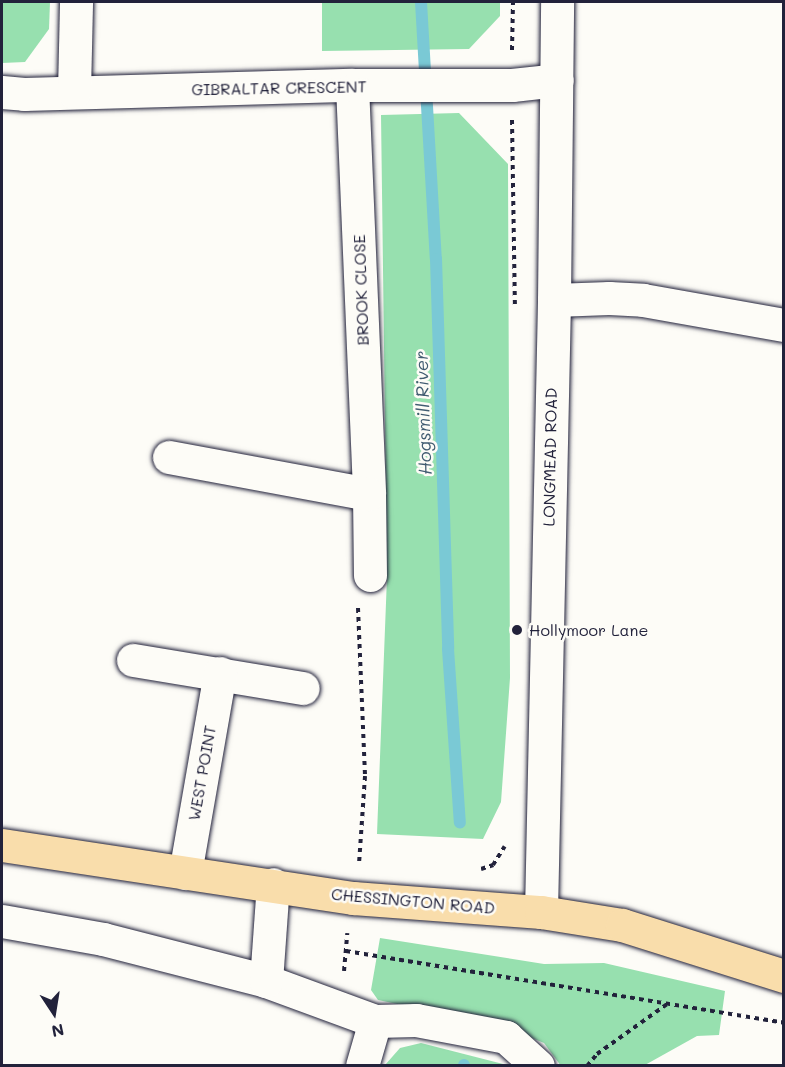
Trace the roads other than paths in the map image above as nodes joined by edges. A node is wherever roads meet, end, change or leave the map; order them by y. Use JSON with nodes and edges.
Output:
{"nodes":[{"id":1,"x":76,"y":2,"type":"edge"},
{"id":2,"x":557,"y":2,"type":"edge"},
{"id":3,"x":557,"y":80,"type":"junction"},
{"id":4,"x":352,"y":85,"type":"junction"},
{"id":5,"x":2,"y":92,"type":"edge"},
{"id":6,"x":74,"y":92,"type":"junction"},
{"id":7,"x":554,"y":300,"type":"junction"},
{"id":8,"x":783,"y":325,"type":"edge"},
{"id":9,"x":169,"y":457,"type":"dead end"},
{"id":10,"x":369,"y":494,"type":"junction"},
{"id":11,"x":370,"y":575,"type":"dead end"},
{"id":12,"x":133,"y":660,"type":"dead end"},
{"id":13,"x":220,"y":673,"type":"junction"},
{"id":14,"x":303,"y":688,"type":"dead end"},
{"id":15,"x":2,"y":845,"type":"edge"},
{"id":16,"x":185,"y":873,"type":"junction"},
{"id":17,"x":273,"y":884,"type":"junction"},
{"id":18,"x":541,"y":912,"type":"junction"},
{"id":19,"x":2,"y":921,"type":"edge"},
{"id":20,"x":783,"y":976,"type":"edge"},
{"id":21,"x":266,"y":981,"type":"junction"},
{"id":22,"x":375,"y":1020,"type":"junction"},
{"id":23,"x":362,"y":1065,"type":"edge"},
{"id":24,"x":538,"y":1065,"type":"edge"}],
"edges":[{"from":1,"to":6,"type":"street"},
{"from":2,"to":3,"type":"street","name":"LONGMEAD ROAD"},
{"from":3,"to":4,"type":"street","name":"GIBRALTAR CRESCENT"},
{"from":3,"to":7,"type":"street","name":"LONGMEAD ROAD"},
{"from":4,"to":6,"type":"street","name":"GIBRALTAR CRESCENT"},
{"from":4,"to":10,"type":"street","name":"BROOK CLOSE"},
{"from":5,"to":6,"type":"street","name":"GIBRALTAR CRESCENT"},
{"from":7,"to":8,"type":"street"},
{"from":7,"to":18,"type":"street","name":"LONGMEAD ROAD"},
{"from":9,"to":10,"type":"street"},
{"from":10,"to":11,"type":"street","name":"BROOK CLOSE"},
{"from":12,"to":13,"type":"street"},
{"from":13,"to":14,"type":"street"},
{"from":13,"to":16,"type":"street","name":"WEST POINT"},
{"from":15,"to":16,"type":"main road","name":"CHESSINGTON ROAD"},
{"from":16,"to":17,"type":"main road","name":"CHESSINGTON ROAD"},
{"from":17,"to":18,"type":"main road","name":"CHESSINGTON ROAD"},
{"from":17,"to":21,"type":"street"},
{"from":18,"to":20,"type":"main road","name":"CHESSINGTON ROAD"},
{"from":19,"to":21,"type":"street"},
{"from":21,"to":22,"type":"street"},
{"from":22,"to":23,"type":"street"},
{"from":22,"to":24,"type":"street"}]}
